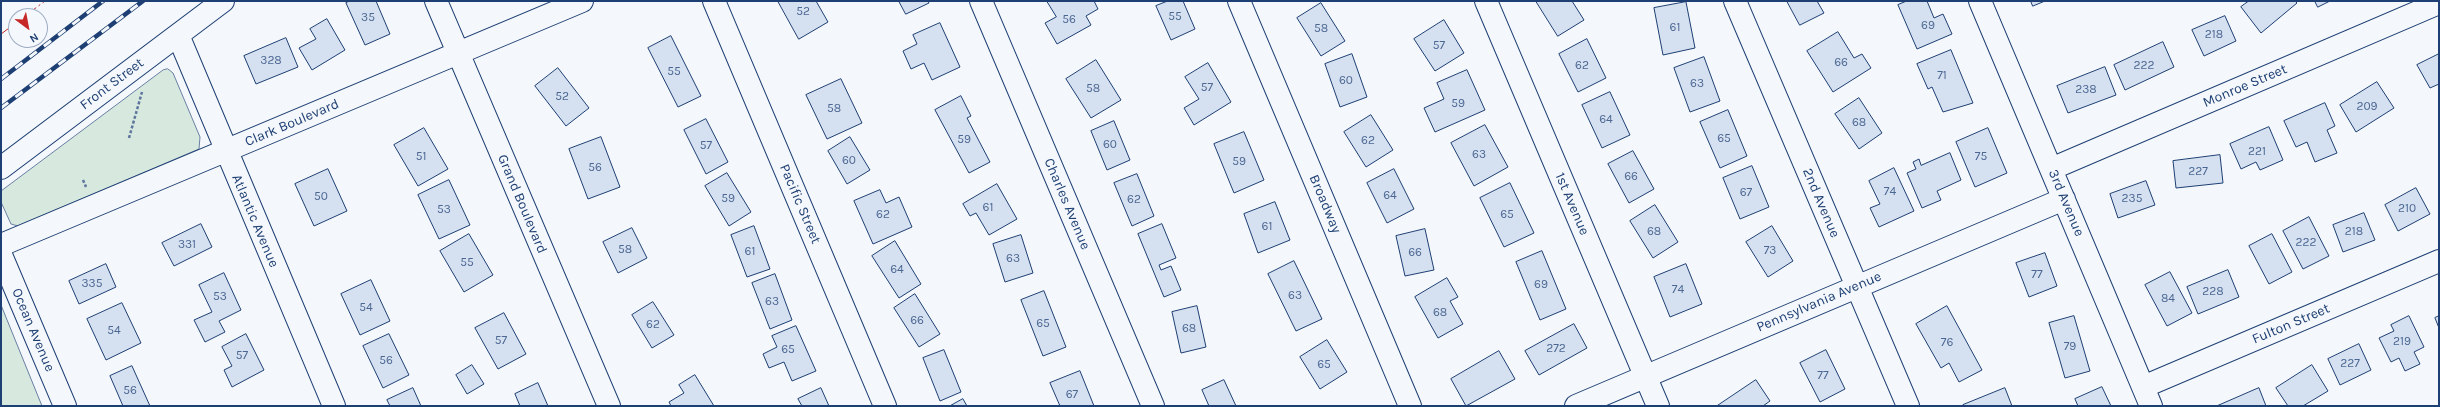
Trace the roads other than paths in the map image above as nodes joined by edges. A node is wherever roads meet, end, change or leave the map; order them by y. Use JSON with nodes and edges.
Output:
{"nodes":[{"id":1,"x":223,"y":1,"type":"edge"},
{"id":2,"x":436,"y":1,"type":"edge"},
{"id":3,"x":582,"y":1,"type":"edge"},
{"id":4,"x":714,"y":1,"type":"edge"},
{"id":5,"x":981,"y":1,"type":"edge"},
{"id":6,"x":1239,"y":1,"type":"edge"},
{"id":7,"x":1486,"y":1,"type":"edge"},
{"id":8,"x":1735,"y":1,"type":"edge"},
{"id":9,"x":1980,"y":1,"type":"edge"},
{"id":10,"x":2439,"y":3,"type":"edge"},
{"id":11,"x":178,"y":35,"type":"junction"},
{"id":12,"x":458,"y":53,"type":"junction"},
{"id":13,"x":226,"y":150,"type":"junction"},
{"id":14,"x":1,"y":168,"type":"edge"},
{"id":15,"x":2051,"y":169,"type":"junction"},
{"id":16,"x":2064,"y":199,"type":"junction"},
{"id":17,"x":1,"y":244,"type":"edge"},
{"id":18,"x":1,"y":255,"type":"edge"},
{"id":19,"x":2439,"y":261,"type":"edge"},
{"id":20,"x":1856,"y":286,"type":"junction"},
{"id":21,"x":1645,"y":376,"type":"junction"},
{"id":22,"x":2147,"y":396,"type":"edge"},
{"id":23,"x":66,"y":406,"type":"edge"},
{"id":24,"x":334,"y":406,"type":"edge"},
{"id":25,"x":609,"y":406,"type":"edge"},
{"id":26,"x":885,"y":406,"type":"edge"},
{"id":27,"x":1153,"y":406,"type":"edge"},
{"id":28,"x":1410,"y":406,"type":"edge"},
{"id":29,"x":1576,"y":406,"type":"edge"},
{"id":30,"x":1658,"y":406,"type":"edge"},
{"id":31,"x":1908,"y":406,"type":"edge"}],
"edges":[{"from":1,"to":11,"type":"street","name":"Front Street"},
{"from":2,"to":12,"type":"street","name":"Grand Boulevard"},
{"from":3,"to":12,"type":"street","name":"Clark Boulevard"},
{"from":4,"to":26,"type":"street","name":"Pacific Street"},
{"from":5,"to":27,"type":"street","name":"Charles Avenue"},
{"from":6,"to":28,"type":"street","name":"Broadway"},
{"from":7,"to":21,"type":"street","name":"1st Avenue"},
{"from":8,"to":20,"type":"street","name":"2nd Avenue"},
{"from":9,"to":15,"type":"street","name":"3rd Avenue"},
{"from":10,"to":15,"type":"street","name":"Monroe Street"},
{"from":11,"to":13,"type":"street","name":"Atlantic Avenue"},
{"from":11,"to":14,"type":"street","name":"Front Street"},
{"from":12,"to":13,"type":"street","name":"Clark Boulevard"},
{"from":12,"to":25,"type":"street","name":"Grand Boulevard"},
{"from":13,"to":17,"type":"street","name":"Clark Boulevard"},
{"from":13,"to":24,"type":"street","name":"Atlantic Avenue"},
{"from":15,"to":16,"type":"street","name":"3rd Avenue"},
{"from":16,"to":20,"type":"street","name":"Pennsylvania Avenue"},
{"from":16,"to":22,"type":"street","name":"3rd Avenue"},
{"from":18,"to":23,"type":"street","name":"Ocean Avenue"},
{"from":19,"to":22,"type":"street","name":"Fulton Street"},
{"from":20,"to":21,"type":"street","name":"Pennsylvania Avenue"},
{"from":20,"to":31,"type":"street","name":"2nd Avenue"},
{"from":21,"to":29,"type":"street","name":"Pennsylvania Avenue"},
{"from":21,"to":30,"type":"street","name":"1st Avenue"}]}
